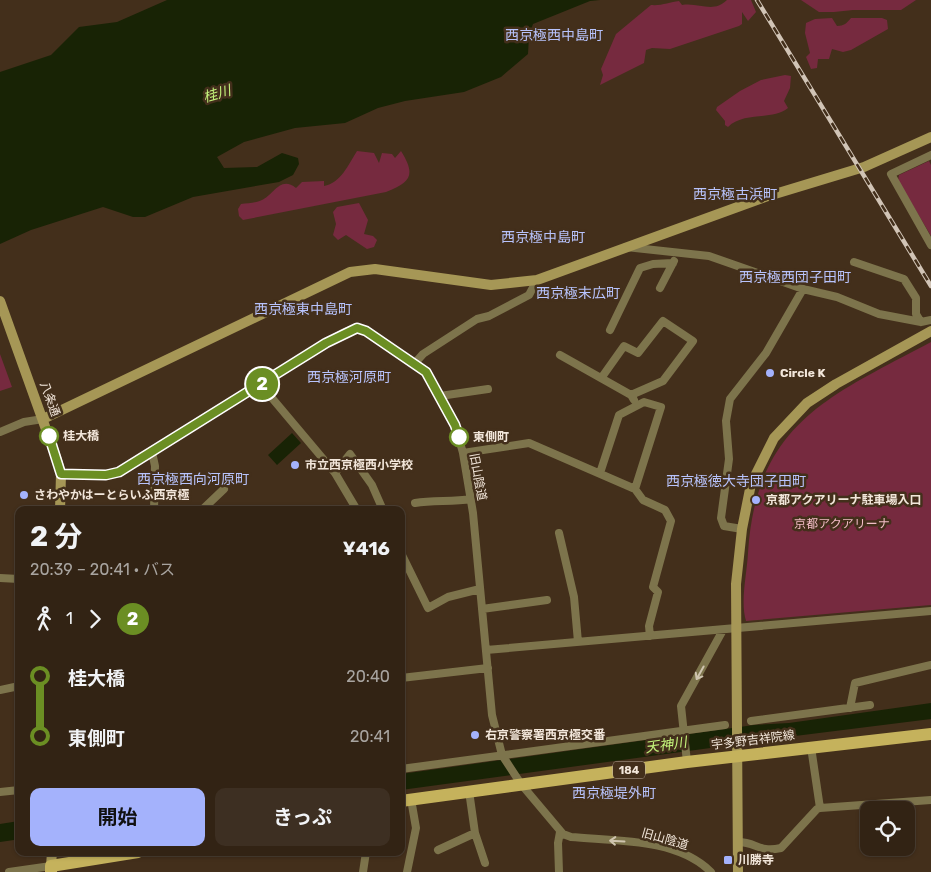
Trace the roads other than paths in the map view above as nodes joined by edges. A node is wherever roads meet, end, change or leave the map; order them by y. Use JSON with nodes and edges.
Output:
{"nodes":[{"id":1,"x":931,"y":137,"type":"edge"},
{"id":2,"x":931,"y":155,"type":"edge"},
{"id":3,"x":931,"y":245,"type":"edge"},
{"id":4,"x":626,"y":247,"type":"junction"},
{"id":5,"x":678,"y":255,"type":"junction"},
{"id":6,"x":854,"y":262,"type":"dead end"},
{"id":7,"x":674,"y":263,"type":"junction"},
{"id":8,"x":537,"y":280,"type":"junction"},
{"id":9,"x":660,"y":288,"type":"dead end"},
{"id":10,"x":803,"y":289,"type":"junction"},
{"id":11,"x":0,"y":301,"type":"edge"},
{"id":12,"x":931,"y":320,"type":"edge"},
{"id":13,"x":921,"y":322,"type":"junction"},
{"id":14,"x":610,"y":330,"type":"dead end"},
{"id":15,"x":931,"y":331,"type":"edge"},
{"id":16,"x":560,"y":354,"type":"dead end"},
{"id":17,"x":415,"y":363,"type":"junction"},
{"id":18,"x":602,"y":377,"type":"junction"},
{"id":19,"x":261,"y":385,"type":"junction"},
{"id":20,"x":488,"y":389,"type":"dead end"},
{"id":21,"x":440,"y":396,"type":"junction"},
{"id":22,"x":631,"y":396,"type":"junction"},
{"id":23,"x":637,"y":406,"type":"junction"},
{"id":24,"x":42,"y":415,"type":"junction"},
{"id":25,"x":0,"y":432,"type":"edge"},
{"id":26,"x":152,"y":452,"type":"junction"},
{"id":27,"x":463,"y":453,"type":"junction"},
{"id":28,"x":335,"y":473,"type":"junction"},
{"id":29,"x":600,"y":473,"type":"junction"},
{"id":30,"x":61,"y":474,"type":"junction"},
{"id":31,"x":224,"y":489,"type":"dead end"},
{"id":32,"x":635,"y":490,"type":"junction"},
{"id":33,"x":471,"y":499,"type":"junction"},
{"id":34,"x":415,"y":503,"type":"dead end"},
{"id":35,"x":60,"y":506,"type":"edge"},
{"id":36,"x":154,"y":506,"type":"edge"},
{"id":37,"x":206,"y":506,"type":"edge"},
{"id":38,"x":356,"y":506,"type":"edge"},
{"id":39,"x":381,"y":506,"type":"edge"},
{"id":40,"x":742,"y":529,"type":"junction"},
{"id":41,"x":559,"y":532,"type":"dead end"},
{"id":42,"x":405,"y":567,"type":"edge"},
{"id":43,"x":0,"y":578,"type":"edge"},
{"id":44,"x":15,"y":579,"type":"edge"},
{"id":45,"x":480,"y":589,"type":"junction"},
{"id":46,"x":547,"y":600,"type":"dead end"},
{"id":47,"x":482,"y":609,"type":"junction"},
{"id":48,"x":931,"y":611,"type":"edge"},
{"id":49,"x":736,"y":629,"type":"junction"},
{"id":50,"x":723,"y":630,"type":"junction"},
{"id":51,"x":650,"y":636,"type":"junction"},
{"id":52,"x":578,"y":642,"type":"junction"},
{"id":53,"x":486,"y":650,"type":"junction"},
{"id":54,"x":931,"y":665,"type":"edge"},
{"id":55,"x":488,"y":668,"type":"junction"},
{"id":56,"x":405,"y":678,"type":"edge"},
{"id":57,"x":15,"y":687,"type":"edge"},
{"id":58,"x":0,"y":690,"type":"edge"},
{"id":59,"x":870,"y":705,"type":"dead end"},
{"id":60,"x":850,"y":708,"type":"junction"},
{"id":61,"x":751,"y":721,"type":"dead end"},
{"id":62,"x":725,"y":725,"type":"dead end"},
{"id":63,"x":683,"y":732,"type":"junction"},
{"id":64,"x":931,"y":734,"type":"edge"},
{"id":65,"x":811,"y":747,"type":"junction"},
{"id":66,"x":737,"y":752,"type":"junction"},
{"id":67,"x":503,"y":756,"type":"junction"},
{"id":68,"x":687,"y":758,"type":"junction"},
{"id":69,"x":405,"y":768,"type":"edge"},
{"id":70,"x":519,"y":781,"type":"junction"},
{"id":71,"x":15,"y":790,"type":"edge"},
{"id":72,"x":469,"y":791,"type":"junction"},
{"id":73,"x":0,"y":792,"type":"edge"},
{"id":74,"x":406,"y":800,"type":"edge"},
{"id":75,"x":931,"y":800,"type":"edge"},
{"id":76,"x":820,"y":808,"type":"junction"},
{"id":77,"x":560,"y":832,"type":"junction"},
{"id":78,"x":475,"y":833,"type":"junction"},
{"id":79,"x":738,"y":842,"type":"junction"},
{"id":80,"x":438,"y":850,"type":"dead end"},
{"id":81,"x":99,"y":856,"type":"edge"},
{"id":82,"x":365,"y":856,"type":"edge"},
{"id":83,"x":51,"y":861,"type":"edge"},
{"id":84,"x":485,"y":863,"type":"dead end"},
{"id":85,"x":9,"y":872,"type":"edge"},
{"id":86,"x":363,"y":872,"type":"edge"},
{"id":87,"x":407,"y":872,"type":"edge"},
{"id":88,"x":558,"y":872,"type":"edge"},
{"id":89,"x":711,"y":872,"type":"edge"},
{"id":90,"x":738,"y":872,"type":"edge"}],
"edges":[{"from":1,"to":4,"type":"street"},
{"from":2,"to":3,"type":"street"},
{"from":4,"to":5,"type":"street"},
{"from":4,"to":8,"type":"street"},
{"from":5,"to":7,"type":"street"},
{"from":5,"to":10,"type":"street"},
{"from":6,"to":13,"type":"street"},
{"from":7,"to":9,"type":"street"},
{"from":7,"to":14,"type":"street"},
{"from":8,"to":17,"type":"street"},
{"from":8,"to":24,"type":"street"},
{"from":10,"to":13,"type":"street"},
{"from":10,"to":40,"type":"street"},
{"from":11,"to":24,"type":"street","name":"八条通"},
{"from":12,"to":13,"type":"street"},
{"from":15,"to":40,"type":"street"},
{"from":16,"to":18,"type":"street"},
{"from":17,"to":19,"type":"street","name":"旧山陰道"},
{"from":17,"to":21,"type":"street","name":"旧山陰道"},
{"from":18,"to":22,"type":"street"},
{"from":18,"to":22,"type":"street"},
{"from":19,"to":26,"type":"street","name":"旧山陰道"},
{"from":19,"to":28,"type":"street"},
{"from":20,"to":21,"type":"street"},
{"from":21,"to":27,"type":"street","name":"旧山陰道"},
{"from":22,"to":23,"type":"street"},
{"from":23,"to":29,"type":"street"},
{"from":23,"to":32,"type":"street"},
{"from":24,"to":25,"type":"street"},
{"from":24,"to":30,"type":"street","name":"八条通"},
{"from":26,"to":30,"type":"street","name":"旧山陰道"},
{"from":26,"to":36,"type":"street"},
{"from":27,"to":29,"type":"street"},
{"from":27,"to":33,"type":"street","name":"旧山陰道"},
{"from":28,"to":38,"type":"street"},
{"from":28,"to":39,"type":"street"},
{"from":29,"to":32,"type":"street"},
{"from":30,"to":35,"type":"street","name":"八条通"},
{"from":31,"to":37,"type":"street"},
{"from":32,"to":51,"type":"street"},
{"from":33,"to":34,"type":"street"},
{"from":33,"to":45,"type":"street","name":"旧山陰道"},
{"from":40,"to":49,"type":"street"},
{"from":41,"to":52,"type":"street"},
{"from":42,"to":45,"type":"street"},
{"from":43,"to":44,"type":"street"},
{"from":45,"to":47,"type":"street","name":"旧山陰道"},
{"from":46,"to":47,"type":"street"},
{"from":47,"to":53,"type":"street","name":"旧山陰道"},
{"from":48,"to":49,"type":"street"},
{"from":49,"to":50,"type":"street"},
{"from":49,"to":66,"type":"street"},
{"from":50,"to":51,"type":"street"},
{"from":50,"to":63,"type":"street","one_way":true},
{"from":51,"to":52,"type":"street"},
{"from":52,"to":53,"type":"street"},
{"from":53,"to":55,"type":"street","name":"旧山陰道"},
{"from":54,"to":60,"type":"street"},
{"from":55,"to":56,"type":"street"},
{"from":55,"to":67,"type":"street","name":"旧山陰道"},
{"from":57,"to":58,"type":"street"},
{"from":59,"to":60,"type":"street"},
{"from":60,"to":61,"type":"street"},
{"from":62,"to":63,"type":"street"},
{"from":63,"to":67,"type":"street"},
{"from":63,"to":68,"type":"street"},
{"from":64,"to":65,"type":"main road","name":"宇多野吉祥院線","number":"184"},
{"from":65,"to":66,"type":"main road","name":"宇多野吉祥院線","number":"184"},
{"from":65,"to":76,"type":"street"},
{"from":66,"to":68,"type":"main road","name":"宇多野吉祥院線","number":"184"},
{"from":66,"to":79,"type":"street"},
{"from":67,"to":69,"type":"street"},
{"from":67,"to":70,"type":"street","name":"旧山陰道"},
{"from":68,"to":70,"type":"main road","name":"宇多野吉祥院線","number":"184"},
{"from":70,"to":72,"type":"main road","name":"宇多野吉祥院線","number":"184"},
{"from":70,"to":77,"type":"street","name":"旧山陰道"},
{"from":71,"to":73,"type":"street"},
{"from":72,"to":74,"type":"main road","name":"宇多野吉祥院線","number":"184"},
{"from":72,"to":78,"type":"street"},
{"from":74,"to":87,"type":"street"},
{"from":75,"to":76,"type":"street"},
{"from":76,"to":79,"type":"street"},
{"from":77,"to":88,"type":"street"},
{"from":89,"to":77,"type":"street","name":"旧山陰道","one_way":true},
{"from":78,"to":80,"type":"street"},
{"from":78,"to":84,"type":"street"},
{"from":79,"to":90,"type":"street"},
{"from":81,"to":83,"type":"main road"},
{"from":82,"to":86,"type":"street"},
{"from":83,"to":85,"type":"street"}]}
